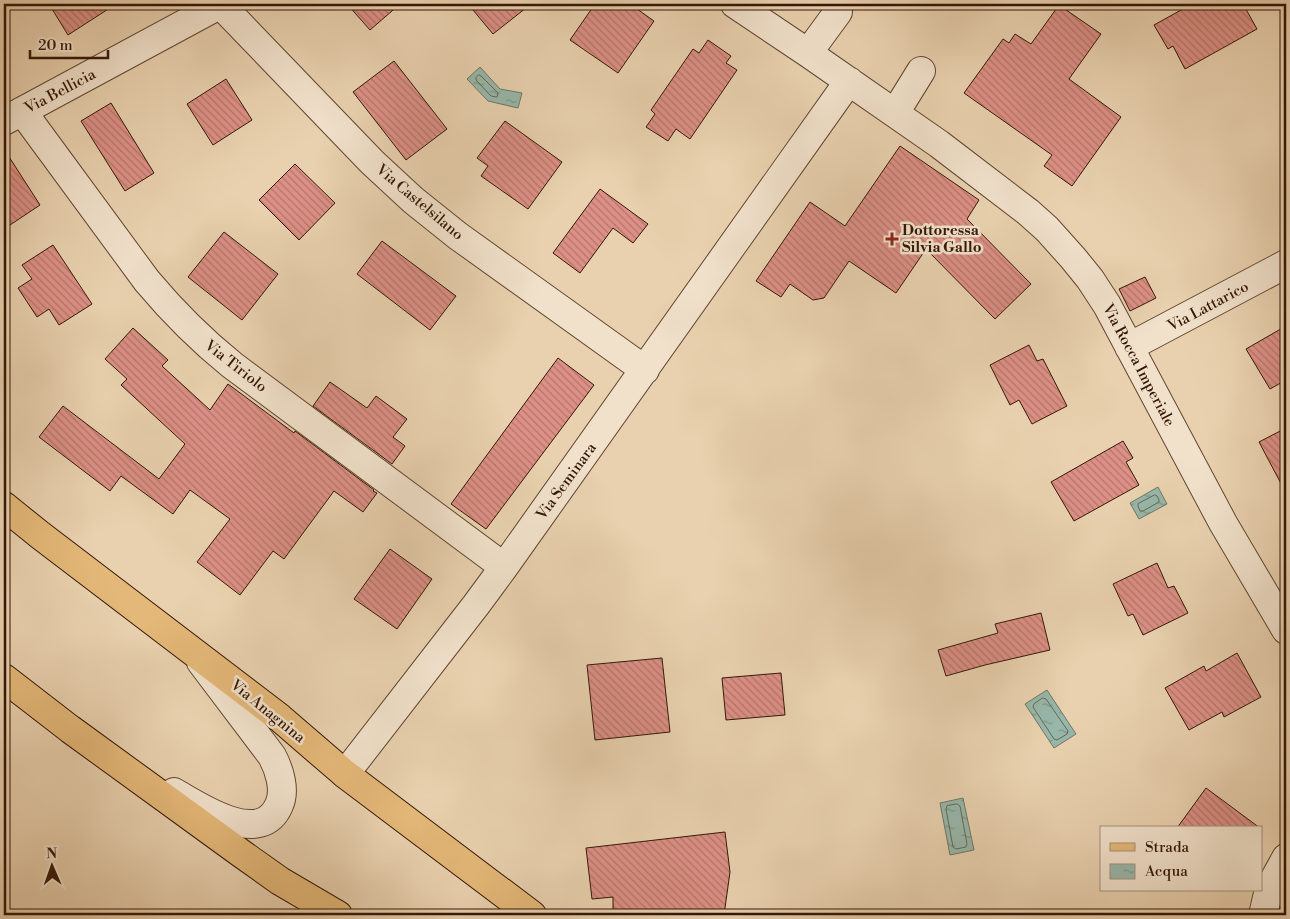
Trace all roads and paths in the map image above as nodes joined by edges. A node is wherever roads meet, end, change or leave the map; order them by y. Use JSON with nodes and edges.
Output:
{"nodes":[{"id":1,"x":221,"y":4,"type":"edge"},
{"id":2,"x":735,"y":4,"type":"edge"},
{"id":3,"x":838,"y":12,"type":"dead end"},
{"id":4,"x":808,"y":53,"type":"junction"},
{"id":5,"x":921,"y":71,"type":"dead end"},
{"id":6,"x":849,"y":81,"type":"junction"},
{"id":7,"x":895,"y":113,"type":"junction"},
{"id":8,"x":13,"y":116,"type":"edge"},
{"id":9,"x":1286,"y":264,"type":"edge"},
{"id":10,"x":1129,"y":348,"type":"junction"},
{"id":11,"x":645,"y":370,"type":"junction"},
{"id":12,"x":4,"y":506,"type":"edge"},
{"id":13,"x":504,"y":566,"type":"junction"},
{"id":14,"x":1286,"y":630,"type":"edge"},
{"id":15,"x":196,"y":654,"type":"junction"},
{"id":16,"x":4,"y":678,"type":"edge"},
{"id":17,"x":70,"y":729,"type":"junction"},
{"id":18,"x":346,"y":774,"type":"junction"},
{"id":19,"x":1286,"y":858,"type":"edge"},
{"id":20,"x":338,"y":915,"type":"edge"},
{"id":21,"x":532,"y":915,"type":"edge"},
{"id":22,"x":1264,"y":915,"type":"edge"}],
"edges":[{"from":1,"to":8,"type":"street","name":"Via Bellicia"},
{"from":1,"to":11,"type":"street","name":"Via Castelsilano"},
{"from":2,"to":4,"type":"street","name":"Via Rocca Imperiale"},
{"from":3,"to":4,"type":"street"},
{"from":4,"to":6,"type":"street","name":"Via Rocca Imperiale"},
{"from":5,"to":7,"type":"street"},
{"from":6,"to":7,"type":"street","name":"Via Rocca Imperiale"},
{"from":6,"to":11,"type":"street","name":"Via Seminara"},
{"from":7,"to":10,"type":"street","name":"Via Rocca Imperiale"},
{"from":8,"to":13,"type":"street","name":"Via Tiriolo"},
{"from":9,"to":10,"type":"street","name":"Via Lattarico"},
{"from":10,"to":14,"type":"street","name":"Via Rocca Imperiale"},
{"from":11,"to":13,"type":"street","name":"Via Seminara"},
{"from":12,"to":15,"type":"main road","name":"Via Anagnina"},
{"from":13,"to":18,"type":"street","name":"Via Seminara"},
{"from":15,"to":17,"type":"street"},
{"from":15,"to":18,"type":"main road","name":"Via Anagnina"},
{"from":16,"to":17,"type":"main road"},
{"from":17,"to":20,"type":"main road"},
{"from":18,"to":21,"type":"main road","name":"Via Anagnina"},
{"from":19,"to":22,"type":"street"}]}
